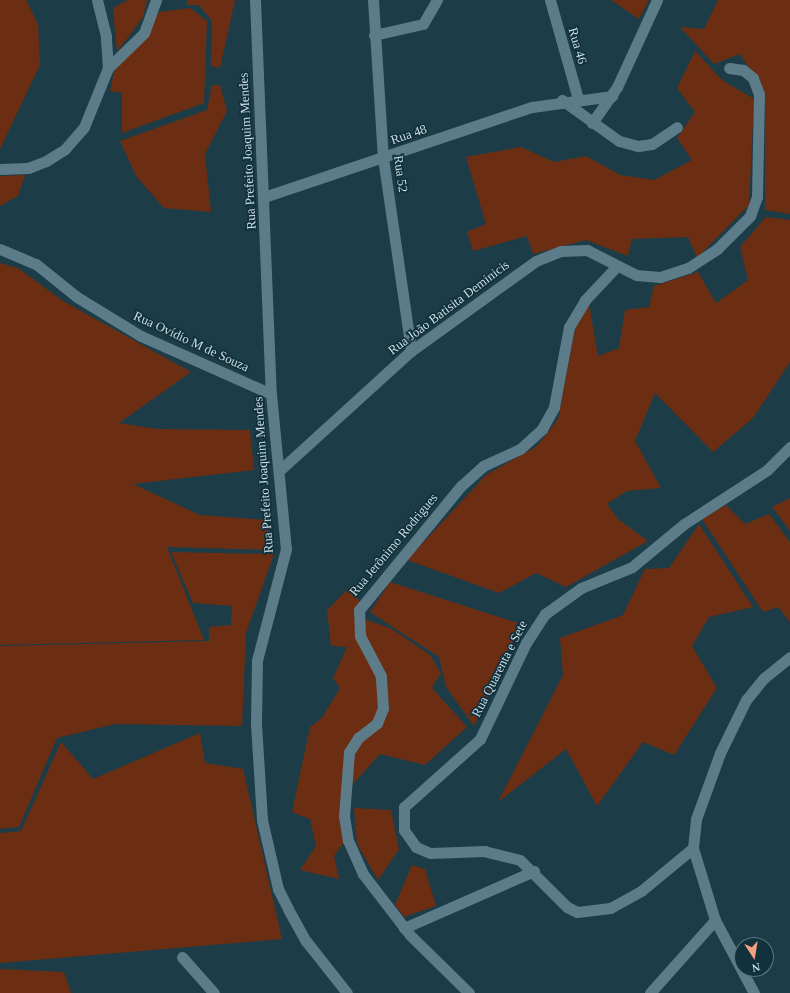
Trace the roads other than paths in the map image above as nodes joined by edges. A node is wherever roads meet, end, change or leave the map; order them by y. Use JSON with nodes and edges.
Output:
{"nodes":[{"id":1,"x":97,"y":0,"type":"edge"},
{"id":2,"x":156,"y":0,"type":"edge"},
{"id":3,"x":255,"y":0,"type":"edge"},
{"id":4,"x":373,"y":0,"type":"edge"},
{"id":5,"x":437,"y":0,"type":"edge"},
{"id":6,"x":550,"y":0,"type":"edge"},
{"id":7,"x":658,"y":0,"type":"edge"},
{"id":8,"x":374,"y":35,"type":"junction"},
{"id":9,"x":108,"y":68,"type":"junction"},
{"id":10,"x":729,"y":68,"type":"dead end"},
{"id":11,"x":612,"y":96,"type":"junction"},
{"id":12,"x":578,"y":99,"type":"junction"},
{"id":13,"x":562,"y":100,"type":"junction"},
{"id":14,"x":592,"y":123,"type":"junction"},
{"id":15,"x":677,"y":128,"type":"dead end"},
{"id":16,"x":383,"y":158,"type":"junction"},
{"id":17,"x":0,"y":169,"type":"edge"},
{"id":18,"x":264,"y":197,"type":"junction"},
{"id":19,"x":0,"y":249,"type":"edge"},
{"id":20,"x":616,"y":266,"type":"junction"},
{"id":21,"x":411,"y":351,"type":"junction"},
{"id":22,"x":271,"y":394,"type":"junction"},
{"id":23,"x":790,"y":447,"type":"edge"},
{"id":24,"x":280,"y":470,"type":"junction"},
{"id":25,"x":790,"y":657,"type":"edge"},
{"id":26,"x":693,"y":848,"type":"junction"},
{"id":27,"x":534,"y":871,"type":"junction"},
{"id":28,"x":715,"y":920,"type":"junction"},
{"id":29,"x":404,"y":928,"type":"junction"},
{"id":30,"x":182,"y":957,"type":"dead end"},
{"id":31,"x":214,"y":993,"type":"edge"},
{"id":32,"x":347,"y":993,"type":"edge"},
{"id":33,"x":469,"y":993,"type":"edge"},
{"id":34,"x":650,"y":993,"type":"edge"},
{"id":35,"x":754,"y":993,"type":"edge"}],
"edges":[{"from":1,"to":9,"type":"street"},
{"from":2,"to":9,"type":"street"},
{"from":3,"to":18,"type":"street","name":"Rua Prefeito Joaquim Mendes"},
{"from":4,"to":8,"type":"street","name":"Rua 52"},
{"from":5,"to":8,"type":"street"},
{"from":6,"to":12,"type":"street","name":"Rua 46"},
{"from":7,"to":11,"type":"street"},
{"from":8,"to":16,"type":"street","name":"Rua 52"},
{"from":9,"to":17,"type":"street"},
{"from":10,"to":20,"type":"street","name":"Rua João Batisita Deminicis"},
{"from":11,"to":12,"type":"street","name":"Rua 48"},
{"from":11,"to":14,"type":"street"},
{"from":12,"to":13,"type":"street","name":"Rua 48"},
{"from":13,"to":14,"type":"street"},
{"from":13,"to":16,"type":"street","name":"Rua 48"},
{"from":14,"to":15,"type":"street"},
{"from":16,"to":18,"type":"street","name":"Rua 48"},
{"from":16,"to":21,"type":"street","name":"Rua 52"},
{"from":18,"to":22,"type":"street","name":"Rua Prefeito Joaquim Mendes"},
{"from":19,"to":22,"type":"street","name":"Rua Ovídio M de Souza"},
{"from":20,"to":21,"type":"street","name":"Rua João Batisita Deminicis"},
{"from":20,"to":29,"type":"street","name":"Rua Jerônimo Rodrigues"},
{"from":21,"to":24,"type":"street","name":"Rua João Batisita Deminicis"},
{"from":22,"to":24,"type":"street","name":"Rua Prefeito Joaquim Mendes"},
{"from":23,"to":27,"type":"street","name":"Rua Quarenta e Sete"},
{"from":24,"to":32,"type":"street","name":"Rua Prefeito Joaquim Mendes"},
{"from":25,"to":26,"type":"street"},
{"from":26,"to":27,"type":"street","name":"Rua Quarenta e Sete"},
{"from":26,"to":28,"type":"street"},
{"from":27,"to":29,"type":"street"},
{"from":28,"to":34,"type":"street"},
{"from":28,"to":35,"type":"street"},
{"from":29,"to":33,"type":"street","name":"Rua Jerônimo Rodrigues"},
{"from":30,"to":31,"type":"street"}]}
